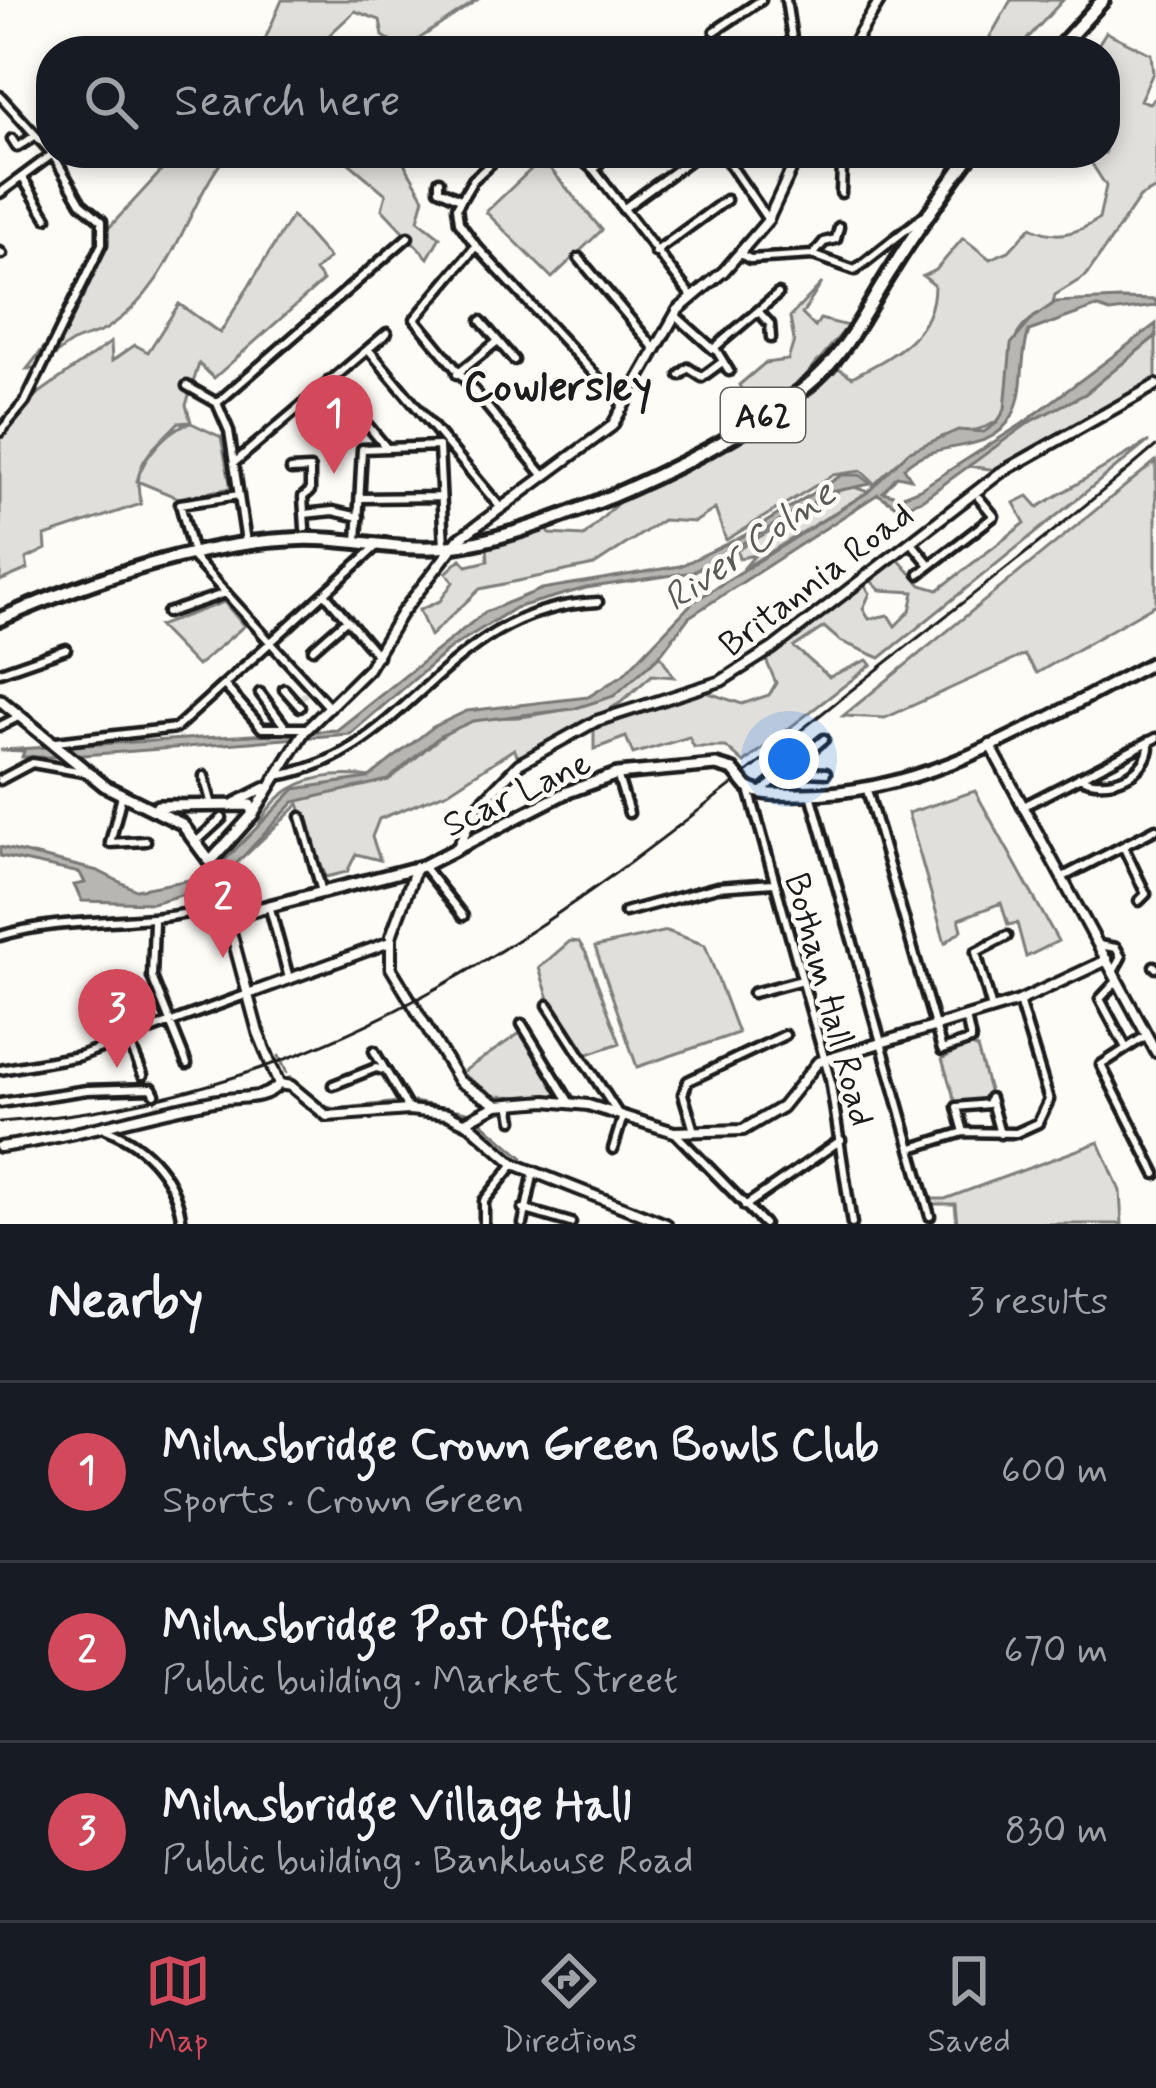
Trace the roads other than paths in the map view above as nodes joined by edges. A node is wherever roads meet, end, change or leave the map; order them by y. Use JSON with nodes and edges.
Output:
{"nodes":[{"id":1,"x":761,"y":0,"type":"edge"},
{"id":2,"x":786,"y":0,"type":"edge"},
{"id":3,"x":880,"y":0,"type":"edge"},
{"id":4,"x":1091,"y":0,"type":"edge"},
{"id":5,"x":1103,"y":0,"type":"edge"},
{"id":6,"x":1090,"y":16,"type":"junction"},
{"id":7,"x":715,"y":31,"type":"dead end"},
{"id":8,"x":792,"y":36,"type":"edge"},
{"id":9,"x":858,"y":36,"type":"edge"},
{"id":10,"x":1071,"y":36,"type":"edge"},
{"id":11,"x":0,"y":96,"type":"edge"},
{"id":12,"x":35,"y":136,"type":"joint"},
{"id":13,"x":11,"y":139,"type":"dead end"},
{"id":14,"x":36,"y":166,"type":"edge"},
{"id":15,"x":61,"y":168,"type":"edge"},
{"id":16,"x":488,"y":168,"type":"edge"},
{"id":17,"x":592,"y":168,"type":"edge"},
{"id":18,"x":679,"y":168,"type":"edge"},
{"id":19,"x":732,"y":168,"type":"edge"},
{"id":20,"x":794,"y":168,"type":"edge"},
{"id":21,"x":842,"y":168,"type":"edge"},
{"id":22,"x":961,"y":168,"type":"edge"},
{"id":23,"x":594,"y":170,"type":"joint"},
{"id":24,"x":22,"y":177,"type":"junction"},
{"id":25,"x":439,"y":181,"type":"dead end"},
{"id":26,"x":841,"y":193,"type":"dead end"},
{"id":27,"x":0,"y":194,"type":"edge"},
{"id":28,"x":460,"y":199,"type":"junction"},
{"id":29,"x":726,"y":200,"type":"dead end"},
{"id":30,"x":623,"y":209,"type":"junction"},
{"id":31,"x":928,"y":213,"type":"junction"},
{"id":32,"x":47,"y":218,"type":"dead end"},
{"id":33,"x":768,"y":220,"type":"junction"},
{"id":34,"x":839,"y":227,"type":"dead end"},
{"id":35,"x":408,"y":237,"type":"dead end"},
{"id":36,"x":476,"y":246,"type":"junction"},
{"id":37,"x":655,"y":252,"type":"junction"},
{"id":38,"x":740,"y":254,"type":"junction"},
{"id":39,"x":813,"y":255,"type":"junction"},
{"id":40,"x":579,"y":258,"type":"dead end"},
{"id":41,"x":778,"y":294,"type":"dead end"},
{"id":42,"x":692,"y":298,"type":"junction"},
{"id":43,"x":758,"y":311,"type":"junction"},
{"id":44,"x":675,"y":316,"type":"junction"},
{"id":45,"x":481,"y":321,"type":"dead end"},
{"id":46,"x":387,"y":333,"type":"dead end"},
{"id":47,"x":771,"y":338,"type":"dead end"},
{"id":48,"x":498,"y":341,"type":"junction"},
{"id":49,"x":715,"y":348,"type":"junction"},
{"id":50,"x":368,"y":349,"type":"junction"},
{"id":51,"x":655,"y":349,"type":"junction"},
{"id":52,"x":514,"y":361,"type":"dead end"},
{"id":53,"x":722,"y":363,"type":"junction"},
{"id":54,"x":729,"y":371,"type":"dead end"},
{"id":55,"x":458,"y":374,"type":"junction"},
{"id":56,"x":680,"y":375,"type":"dead end"},
{"id":57,"x":330,"y":380,"type":"junction"},
{"id":58,"x":1156,"y":385,"type":"edge"},
{"id":59,"x":187,"y":386,"type":"dead end"},
{"id":60,"x":217,"y":404,"type":"junction"},
{"id":61,"x":624,"y":406,"type":"junction"},
{"id":62,"x":0,"y":432,"type":"edge"},
{"id":63,"x":442,"y":443,"type":"junction"},
{"id":64,"x":386,"y":446,"type":"junction"},
{"id":65,"x":234,"y":463,"type":"junction"},
{"id":66,"x":294,"y":466,"type":"dead end"},
{"id":67,"x":544,"y":476,"type":"junction"},
{"id":68,"x":239,"y":495,"type":"junction"},
{"id":69,"x":441,"y":497,"type":"junction"},
{"id":70,"x":361,"y":498,"type":"junction"},
{"id":71,"x":980,"y":498,"type":"dead end"},
{"id":72,"x":500,"y":507,"type":"junction"},
{"id":73,"x":304,"y":514,"type":"junction"},
{"id":74,"x":994,"y":516,"type":"junction"},
{"id":75,"x":359,"y":517,"type":"junction"},
{"id":76,"x":1002,"y":526,"type":"dead end"},
{"id":77,"x":305,"y":528,"type":"dead end"},
{"id":78,"x":357,"y":542,"type":"junction"},
{"id":79,"x":911,"y":542,"type":"junction"},
{"id":80,"x":247,"y":543,"type":"junction"},
{"id":81,"x":379,"y":544,"type":"junction"},
{"id":82,"x":448,"y":547,"type":"junction"},
{"id":83,"x":193,"y":555,"type":"junction"},
{"id":84,"x":930,"y":566,"type":"junction"},
{"id":85,"x":919,"y":574,"type":"dead end"},
{"id":86,"x":226,"y":593,"type":"junction"},
{"id":87,"x":327,"y":596,"type":"junction"},
{"id":88,"x":598,"y":602,"type":"dead end"},
{"id":89,"x":167,"y":613,"type":"dead end"},
{"id":90,"x":0,"y":619,"type":"edge"},
{"id":91,"x":347,"y":619,"type":"junction"},
{"id":92,"x":272,"y":644,"type":"junction"},
{"id":93,"x":66,"y":649,"type":"dead end"},
{"id":94,"x":313,"y":649,"type":"dead end"},
{"id":95,"x":378,"y":656,"type":"junction"},
{"id":96,"x":1156,"y":661,"type":"edge"},
{"id":97,"x":0,"y":672,"type":"edge"},
{"id":98,"x":225,"y":686,"type":"junction"},
{"id":99,"x":284,"y":689,"type":"dead end"},
{"id":100,"x":260,"y":693,"type":"dead end"},
{"id":101,"x":304,"y":697,"type":"junction"},
{"id":102,"x":0,"y":700,"type":"edge"},
{"id":103,"x":330,"y":708,"type":"junction"},
{"id":104,"x":20,"y":715,"type":"junction"},
{"id":105,"x":0,"y":726,"type":"edge"},
{"id":106,"x":286,"y":728,"type":"junction"},
{"id":107,"x":305,"y":730,"type":"junction"},
{"id":108,"x":824,"y":739,"type":"dead end"},
{"id":109,"x":1153,"y":740,"type":"edge"},
{"id":110,"x":56,"y":742,"type":"junction"},
{"id":111,"x":990,"y":745,"type":"junction"},
{"id":112,"x":785,"y":771,"type":"junction"},
{"id":113,"x":826,"y":772,"type":"dead end"},
{"id":114,"x":89,"y":773,"type":"junction"},
{"id":115,"x":617,"y":774,"type":"junction"},
{"id":116,"x":204,"y":776,"type":"dead end"},
{"id":117,"x":275,"y":777,"type":"junction"},
{"id":118,"x":1079,"y":777,"type":"junction"},
{"id":119,"x":0,"y":780,"type":"edge"},
{"id":120,"x":752,"y":790,"type":"junction"},
{"id":121,"x":867,"y":790,"type":"junction"},
{"id":122,"x":811,"y":794,"type":"junction"},
{"id":123,"x":122,"y":795,"type":"junction"},
{"id":124,"x":232,"y":804,"type":"junction"},
{"id":125,"x":212,"y":805,"type":"junction"},
{"id":126,"x":153,"y":806,"type":"junction"},
{"id":127,"x":178,"y":807,"type":"junction"},
{"id":128,"x":1022,"y":807,"type":"junction"},
{"id":129,"x":629,"y":813,"type":"dead end"},
{"id":130,"x":253,"y":814,"type":"junction"},
{"id":131,"x":301,"y":817,"type":"dead end"},
{"id":132,"x":222,"y":818,"type":"dead end"},
{"id":133,"x":182,"y":824,"type":"junction"},
{"id":134,"x":1156,"y":830,"type":"edge"},
{"id":135,"x":146,"y":841,"type":"dead end"},
{"id":136,"x":196,"y":842,"type":"junction"},
{"id":137,"x":1124,"y":846,"type":"junction"},
{"id":138,"x":458,"y":848,"type":"junction"},
{"id":139,"x":210,"y":863,"type":"junction"},
{"id":140,"x":419,"y":867,"type":"junction"},
{"id":141,"x":1063,"y":877,"type":"junction"},
{"id":142,"x":774,"y":884,"type":"junction"},
{"id":143,"x":322,"y":892,"type":"junction"},
{"id":144,"x":1139,"y":901,"type":"dead end"},
{"id":145,"x":223,"y":904,"type":"junction"},
{"id":146,"x":269,"y":905,"type":"junction"},
{"id":147,"x":625,"y":912,"type":"dead end"},
{"id":148,"x":463,"y":916,"type":"dead end"},
{"id":149,"x":227,"y":917,"type":"junction"},
{"id":150,"x":154,"y":922,"type":"junction"},
{"id":151,"x":0,"y":936,"type":"edge"},
{"id":152,"x":1006,"y":936,"type":"dead end"},
{"id":153,"x":390,"y":942,"type":"junction"},
{"id":154,"x":1099,"y":945,"type":"junction"},
{"id":155,"x":1107,"y":960,"type":"junction"},
{"id":156,"x":1115,"y":976,"type":"junction"},
{"id":157,"x":289,"y":978,"type":"junction"},
{"id":158,"x":802,"y":980,"type":"junction"},
{"id":159,"x":754,"y":992,"type":"dead end"},
{"id":160,"x":248,"y":994,"type":"junction"},
{"id":161,"x":1019,"y":1001,"type":"junction"},
{"id":162,"x":548,"y":1005,"type":"dead end"},
{"id":163,"x":992,"y":1009,"type":"junction"},
{"id":164,"x":966,"y":1016,"type":"junction"},
{"id":165,"x":171,"y":1023,"type":"junction"},
{"id":166,"x":522,"y":1024,"type":"dead end"},
{"id":167,"x":934,"y":1027,"type":"junction"},
{"id":168,"x":785,"y":1035,"type":"dead end"},
{"id":169,"x":1147,"y":1035,"type":"junction"},
{"id":170,"x":128,"y":1039,"type":"junction"},
{"id":171,"x":971,"y":1040,"type":"junction"},
{"id":172,"x":880,"y":1043,"type":"junction"},
{"id":173,"x":1125,"y":1046,"type":"junction"},
{"id":174,"x":978,"y":1048,"type":"dead end"},
{"id":175,"x":374,"y":1051,"type":"dead end"},
{"id":176,"x":1156,"y":1052,"type":"edge"},
{"id":177,"x":824,"y":1060,"type":"junction"},
{"id":178,"x":187,"y":1064,"type":"dead end"},
{"id":179,"x":0,"y":1070,"type":"edge"},
{"id":180,"x":386,"y":1070,"type":"junction"},
{"id":181,"x":143,"y":1075,"type":"dead end"},
{"id":182,"x":279,"y":1084,"type":"junction"},
{"id":183,"x":333,"y":1084,"type":"dead end"},
{"id":184,"x":155,"y":1094,"type":"dead end"},
{"id":185,"x":0,"y":1103,"type":"edge"},
{"id":186,"x":510,"y":1103,"type":"junction"},
{"id":187,"x":570,"y":1103,"type":"junction"},
{"id":188,"x":497,"y":1105,"type":"junction"},
{"id":189,"x":409,"y":1110,"type":"junction"},
{"id":190,"x":621,"y":1116,"type":"junction"},
{"id":191,"x":512,"y":1120,"type":"dead end"},
{"id":192,"x":465,"y":1122,"type":"junction"},
{"id":193,"x":106,"y":1129,"type":"junction"},
{"id":194,"x":674,"y":1132,"type":"junction"},
{"id":195,"x":964,"y":1132,"type":"junction"},
{"id":196,"x":1000,"y":1134,"type":"junction"},
{"id":197,"x":695,"y":1135,"type":"junction"},
{"id":198,"x":841,"y":1140,"type":"junction"},
{"id":199,"x":0,"y":1147,"type":"edge"},
{"id":200,"x":911,"y":1148,"type":"junction"},
{"id":201,"x":613,"y":1149,"type":"dead end"},
{"id":202,"x":514,"y":1164,"type":"junction"},
{"id":203,"x":534,"y":1171,"type":"junction"},
{"id":204,"x":1156,"y":1174,"type":"edge"},
{"id":205,"x":745,"y":1206,"type":"junction"},
{"id":206,"x":522,"y":1208,"type":"junction"},
{"id":207,"x":930,"y":1216,"type":"dead end"},
{"id":208,"x":571,"y":1223,"type":"edge"},
{"id":209,"x":182,"y":1224,"type":"edge"},
{"id":210,"x":484,"y":1224,"type":"edge"},
{"id":211,"x":523,"y":1224,"type":"edge"},
{"id":212,"x":666,"y":1224,"type":"edge"},
{"id":213,"x":764,"y":1224,"type":"edge"},
{"id":214,"x":852,"y":1224,"type":"edge"}],
"edges":[{"from":1,"to":7,"type":"street"},
{"from":2,"to":8,"type":"street"},
{"from":3,"to":9,"type":"street"},
{"from":4,"to":6,"type":"street"},
{"from":5,"to":6,"type":"main road"},
{"from":6,"to":10,"type":"main road"},
{"from":11,"to":12,"type":"street"},
{"from":12,"to":13,"type":"street"},
{"from":14,"to":24,"type":"street"},
{"from":15,"to":62,"type":"street"},
{"from":16,"to":28,"type":"street"},
{"from":17,"to":23,"type":"street"},
{"from":18,"to":30,"type":"street"},
{"from":19,"to":33,"type":"street"},
{"from":20,"to":33,"type":"street"},
{"from":21,"to":26,"type":"street"},
{"from":22,"to":31,"type":"main road","number":"A62"},
{"from":23,"to":30,"type":"street"},
{"from":24,"to":27,"type":"street"},
{"from":24,"to":32,"type":"street"},
{"from":25,"to":28,"type":"street"},
{"from":28,"to":36,"type":"street"},
{"from":29,"to":37,"type":"street"},
{"from":30,"to":37,"type":"street"},
{"from":31,"to":39,"type":"street"},
{"from":31,"to":82,"type":"main road","number":"A62"},
{"from":33,"to":38,"type":"street"},
{"from":34,"to":39,"type":"street"},
{"from":35,"to":60,"type":"street"},
{"from":36,"to":55,"type":"street"},
{"from":36,"to":61,"type":"street"},
{"from":37,"to":42,"type":"street"},
{"from":38,"to":39,"type":"street"},
{"from":38,"to":42,"type":"street"},
{"from":40,"to":51,"type":"street"},
{"from":41,"to":43,"type":"street"},
{"from":42,"to":44,"type":"street"},
{"from":43,"to":47,"type":"street"},
{"from":43,"to":49,"type":"street"},
{"from":44,"to":49,"type":"street"},
{"from":44,"to":51,"type":"street"},
{"from":45,"to":48,"type":"street"},
{"from":46,"to":50,"type":"street"},
{"from":48,"to":52,"type":"street"},
{"from":48,"to":55,"type":"street"},
{"from":49,"to":53,"type":"street"},
{"from":50,"to":57,"type":"street"},
{"from":50,"to":63,"type":"street"},
{"from":51,"to":61,"type":"street"},
{"from":53,"to":54,"type":"street"},
{"from":53,"to":56,"type":"street"},
{"from":55,"to":67,"type":"street"},
{"from":57,"to":64,"type":"street"},
{"from":57,"to":65,"type":"street"},
{"from":58,"to":79,"type":"street","name":"Britannia Road"},
{"from":59,"to":60,"type":"street"},
{"from":60,"to":65,"type":"street"},
{"from":61,"to":67,"type":"street"},
{"from":63,"to":64,"type":"street"},
{"from":63,"to":69,"type":"street"},
{"from":63,"to":72,"type":"street"},
{"from":64,"to":70,"type":"street"},
{"from":65,"to":68,"type":"street"},
{"from":66,"to":73,"type":"street"},
{"from":67,"to":72,"type":"street"},
{"from":68,"to":80,"type":"street"},
{"from":68,"to":83,"type":"street"},
{"from":69,"to":70,"type":"street"},
{"from":69,"to":82,"type":"street"},
{"from":70,"to":75,"type":"street"},
{"from":71,"to":74,"type":"street"},
{"from":72,"to":82,"type":"street"},
{"from":73,"to":75,"type":"street"},
{"from":73,"to":77,"type":"street"},
{"from":74,"to":76,"type":"street"},
{"from":74,"to":84,"type":"street"},
{"from":75,"to":78,"type":"street"},
{"from":78,"to":80,"type":"main road","number":"A62"},
{"from":78,"to":81,"type":"main road","number":"A62"},
{"from":79,"to":84,"type":"street"},
{"from":79,"to":138,"type":"street","name":"Britannia Road"},
{"from":80,"to":83,"type":"main road","number":"A62"},
{"from":81,"to":82,"type":"main road","number":"A62"},
{"from":81,"to":87,"type":"street"},
{"from":82,"to":95,"type":"street"},
{"from":83,"to":86,"type":"street"},
{"from":83,"to":90,"type":"main road","number":"A62"},
{"from":84,"to":85,"type":"street"},
{"from":86,"to":89,"type":"street"},
{"from":86,"to":92,"type":"street"},
{"from":87,"to":91,"type":"street"},
{"from":87,"to":92,"type":"street"},
{"from":88,"to":117,"type":"street"},
{"from":91,"to":94,"type":"street"},
{"from":91,"to":95,"type":"street"},
{"from":92,"to":98,"type":"street"},
{"from":92,"to":101,"type":"street"},
{"from":93,"to":97,"type":"street"},
{"from":95,"to":103,"type":"street"},
{"from":96,"to":111,"type":"main road"},
{"from":98,"to":106,"type":"street"},
{"from":98,"to":110,"type":"street"},
{"from":99,"to":101,"type":"street"},
{"from":100,"to":106,"type":"street"},
{"from":101,"to":103,"type":"street"},
{"from":102,"to":104,"type":"main road"},
{"from":103,"to":107,"type":"street"},
{"from":104,"to":105,"type":"street"},
{"from":104,"to":110,"type":"main road"},
{"from":106,"to":107,"type":"street"},
{"from":107,"to":117,"type":"street"},
{"from":108,"to":112,"type":"street"},
{"from":109,"to":118,"type":"street"},
{"from":109,"to":118,"type":"street"},
{"from":110,"to":114,"type":"main road"},
{"from":111,"to":121,"type":"main road"},
{"from":111,"to":128,"type":"street"},
{"from":112,"to":113,"type":"street"},
{"from":112,"to":120,"type":"street"},
{"from":114,"to":119,"type":"street"},
{"from":114,"to":123,"type":"main road"},
{"from":115,"to":120,"type":"main road","name":"Scar Lane","bridge":true},
{"from":115,"to":129,"type":"street"},
{"from":115,"to":138,"type":"main road","name":"Scar Lane"},
{"from":116,"to":125,"type":"street"},
{"from":117,"to":124,"type":"street"},
{"from":117,"to":130,"type":"street"},
{"from":118,"to":128,"type":"street"},
{"from":120,"to":122,"type":"main road"},
{"from":120,"to":142,"type":"street","name":"Botham Hall Road"},
{"from":121,"to":122,"type":"main road"},
{"from":121,"to":167,"type":"street"},
{"from":122,"to":172,"type":"street"},
{"from":123,"to":126,"type":"main road"},
{"from":123,"to":135,"type":"street"},
{"from":124,"to":125,"type":"main road"},
{"from":124,"to":130,"type":"main road"},
{"from":125,"to":127,"type":"main road"},
{"from":126,"to":127,"type":"main road"},
{"from":126,"to":133,"type":"main road"},
{"from":127,"to":133,"type":"main road"},
{"from":128,"to":141,"type":"street"},
{"from":130,"to":139,"type":"main road"},
{"from":131,"to":143,"type":"street"},
{"from":132,"to":136,"type":"street"},
{"from":133,"to":136,"type":"main road"},
{"from":134,"to":137,"type":"street"},
{"from":136,"to":139,"type":"main road"},
{"from":137,"to":141,"type":"street"},
{"from":137,"to":144,"type":"street"},
{"from":138,"to":140,"type":"main road","name":"Scar Lane"},
{"from":139,"to":145,"type":"main road"},
{"from":140,"to":143,"type":"main road","name":"Scar Lane"},
{"from":140,"to":148,"type":"street"},
{"from":140,"to":153,"type":"street"},
{"from":141,"to":154,"type":"street"},
{"from":142,"to":147,"type":"street"},
{"from":142,"to":158,"type":"street","name":"Botham Hall Road"},
{"from":143,"to":146,"type":"main road","name":"Scar Lane"},
{"from":145,"to":149,"type":"main road"},
{"from":145,"to":150,"type":"street"},
{"from":146,"to":149,"type":"main road","name":"Scar Lane"},
{"from":146,"to":157,"type":"street"},
{"from":149,"to":160,"type":"street"},
{"from":150,"to":151,"type":"street"},
{"from":150,"to":165,"type":"street"},
{"from":152,"to":163,"type":"street"},
{"from":153,"to":157,"type":"street"},
{"from":153,"to":188,"type":"street"},
{"from":154,"to":155,"type":"street"},
{"from":154,"to":156,"type":"street"},
{"from":155,"to":156,"type":"street"},
{"from":155,"to":161,"type":"street"},
{"from":156,"to":169,"type":"street"},
{"from":156,"to":173,"type":"street"},
{"from":157,"to":160,"type":"street"},
{"from":158,"to":159,"type":"street"},
{"from":158,"to":177,"type":"street","name":"Botham Hall Road"},
{"from":160,"to":165,"type":"street"},
{"from":160,"to":182,"type":"street"},
{"from":161,"to":163,"type":"street"},
{"from":161,"to":196,"type":"street"},
{"from":162,"to":190,"type":"street"},
{"from":163,"to":164,"type":"street"},
{"from":164,"to":167,"type":"street"},
{"from":164,"to":171,"type":"street"},
{"from":165,"to":170,"type":"street"},
{"from":165,"to":178,"type":"street"},
{"from":166,"to":187,"type":"street"},
{"from":167,"to":171,"type":"street"},
{"from":167,"to":172,"type":"street"},
{"from":168,"to":197,"type":"street"},
{"from":169,"to":173,"type":"street"},
{"from":169,"to":176,"type":"street"},
{"from":170,"to":179,"type":"street"},
{"from":170,"to":181,"type":"street"},
{"from":171,"to":174,"type":"street"},
{"from":172,"to":177,"type":"street"},
{"from":172,"to":200,"type":"street"},
{"from":173,"to":204,"type":"street"},
{"from":175,"to":180,"type":"street"},
{"from":177,"to":197,"type":"street"},
{"from":177,"to":198,"type":"street","name":"Botham Hall Road"},
{"from":180,"to":183,"type":"street"},
{"from":180,"to":189,"type":"street"},
{"from":182,"to":189,"type":"street"},
{"from":182,"to":193,"type":"street"},
{"from":184,"to":185,"type":"street"},
{"from":186,"to":187,"type":"street"},
{"from":186,"to":188,"type":"street"},
{"from":186,"to":191,"type":"street"},
{"from":187,"to":190,"type":"street"},
{"from":188,"to":192,"type":"street"},
{"from":189,"to":192,"type":"street"},
{"from":190,"to":194,"type":"street"},
{"from":190,"to":201,"type":"street"},
{"from":192,"to":202,"type":"street"},
{"from":193,"to":199,"type":"street"},
{"from":193,"to":209,"type":"street"},
{"from":194,"to":197,"type":"street"},
{"from":194,"to":205,"type":"street"},
{"from":195,"to":196,"type":"street"},
{"from":195,"to":196,"type":"street"},
{"from":195,"to":200,"type":"street"},
{"from":198,"to":205,"type":"street"},
{"from":198,"to":214,"type":"street","name":"Botham Hall Road"},
{"from":200,"to":207,"type":"street"},
{"from":202,"to":203,"type":"street"},
{"from":202,"to":210,"type":"street"},
{"from":203,"to":206,"type":"street"},
{"from":203,"to":212,"type":"street"},
{"from":205,"to":213,"type":"street"},
{"from":206,"to":208,"type":"street"},
{"from":206,"to":211,"type":"street"}]}
